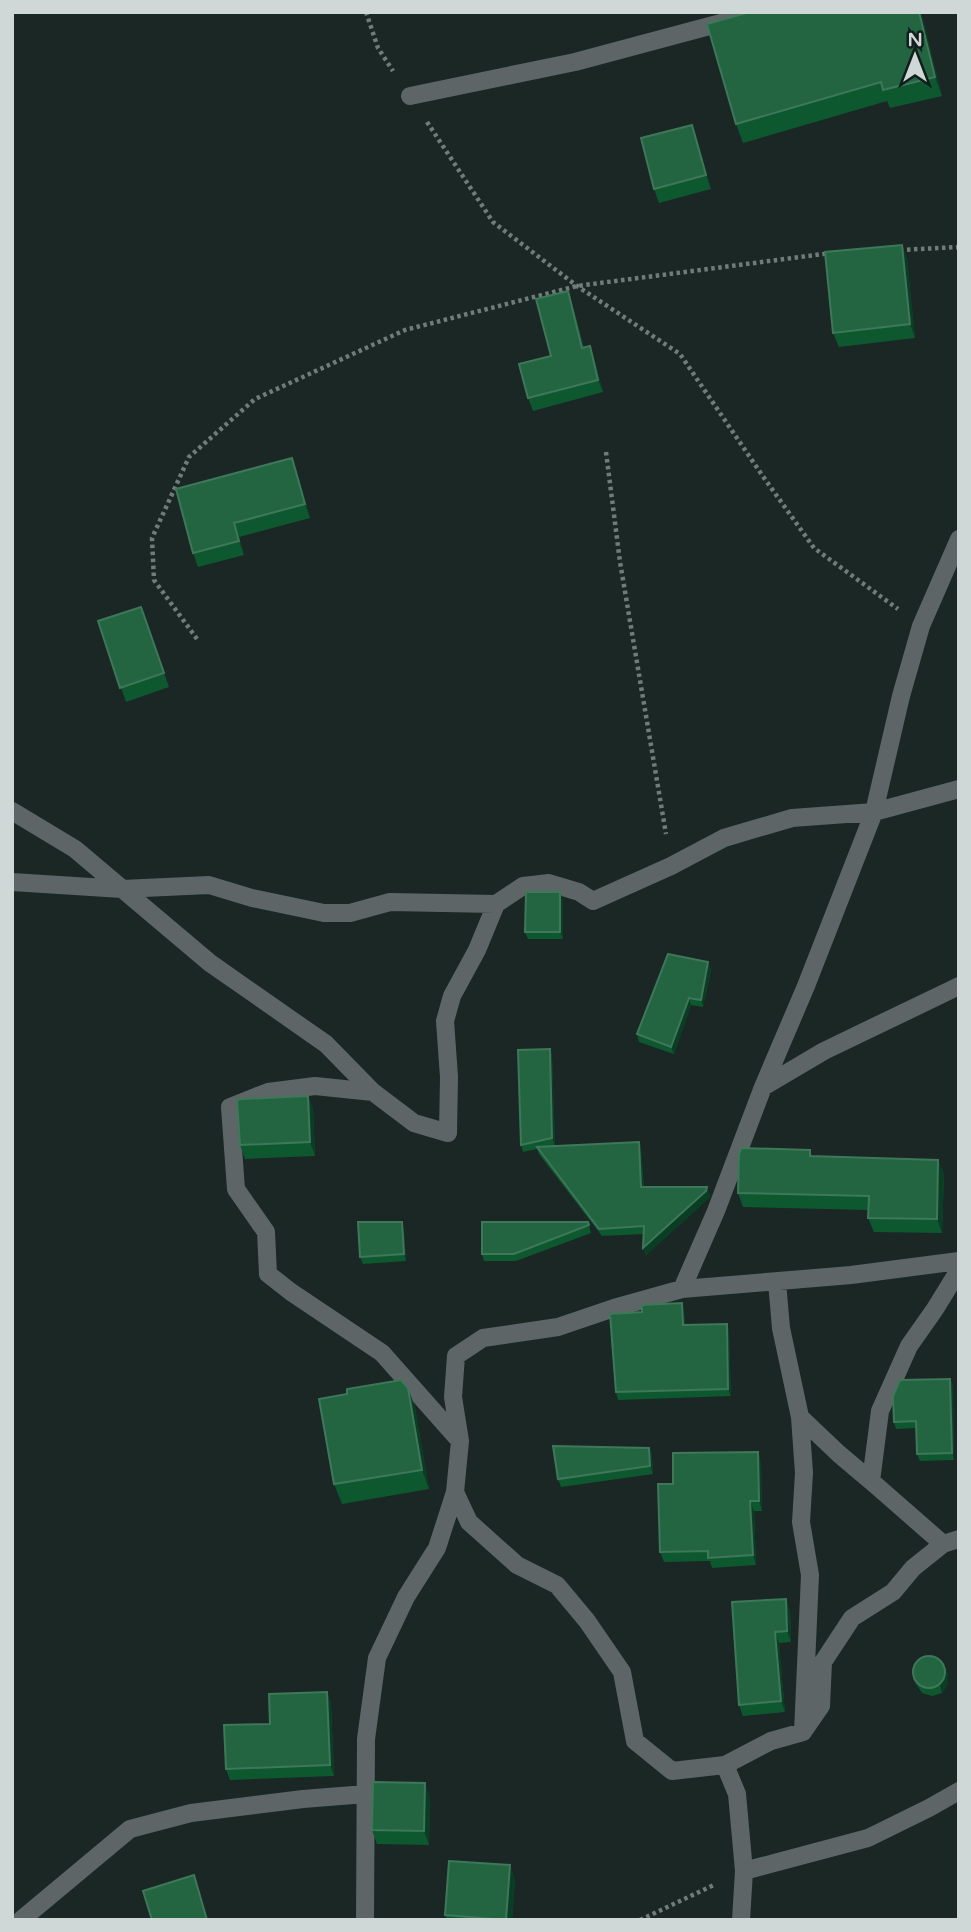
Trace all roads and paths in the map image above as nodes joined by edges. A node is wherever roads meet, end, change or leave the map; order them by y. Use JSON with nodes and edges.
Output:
{"nodes":[{"id":1,"x":762,"y":12,"type":"edge"},
{"id":2,"x":410,"y":96,"type":"dead end"},
{"id":3,"x":493,"y":222,"type":"dead end"},
{"id":4,"x":959,"y":247,"type":"edge"},
{"id":5,"x":896,"y":250,"type":"edge"},
{"id":6,"x":832,"y":253,"type":"edge"},
{"id":7,"x":577,"y":286,"type":"junction"},
{"id":8,"x":606,"y":452,"type":"dead end"},
{"id":9,"x":959,"y":539,"type":"edge"},
{"id":10,"x":921,"y":626,"type":"junction"},
{"id":11,"x":197,"y":639,"type":"dead end"},
{"id":12,"x":959,"y":789,"type":"edge"},
{"id":13,"x":12,"y":811,"type":"edge"},
{"id":14,"x":874,"y":812,"type":"junction"},
{"id":15,"x":671,"y":866,"type":"junction"},
{"id":16,"x":12,"y":883,"type":"edge"},
{"id":17,"x":122,"y":889,"type":"junction"},
{"id":18,"x":496,"y":904,"type":"junction"},
{"id":19,"x":959,"y":986,"type":"edge"},
{"id":20,"x":763,"y":1087,"type":"junction"},
{"id":21,"x":373,"y":1092,"type":"junction"},
{"id":22,"x":959,"y":1261,"type":"edge"},
{"id":23,"x":959,"y":1270,"type":"edge"},
{"id":24,"x":777,"y":1282,"type":"junction"},
{"id":25,"x":682,"y":1289,"type":"junction"},
{"id":26,"x":800,"y":1416,"type":"junction"},
{"id":27,"x":460,"y":1441,"type":"junction"},
{"id":28,"x":871,"y":1481,"type":"junction"},
{"id":29,"x":455,"y":1492,"type":"junction"},
{"id":30,"x":951,"y":1542,"type":"edge"},
{"id":31,"x":803,"y":1732,"type":"junction"},
{"id":32,"x":725,"y":1765,"type":"junction"},
{"id":33,"x":959,"y":1791,"type":"edge"},
{"id":34,"x":366,"y":1794,"type":"junction"},
{"id":35,"x":744,"y":1871,"type":"junction"},
{"id":36,"x":21,"y":1920,"type":"edge"},
{"id":37,"x":365,"y":1920,"type":"edge"},
{"id":38,"x":640,"y":1920,"type":"edge"},
{"id":39,"x":741,"y":1920,"type":"edge"}],
"edges":[{"from":1,"to":2,"type":"street"},
{"from":3,"to":7,"type":"path"},
{"from":4,"to":5,"type":"path"},
{"from":6,"to":7,"type":"path"},
{"from":7,"to":10,"type":"path"},
{"from":7,"to":11,"type":"path"},
{"from":8,"to":15,"type":"path"},
{"from":9,"to":10,"type":"street"},
{"from":10,"to":14,"type":"street"},
{"from":12,"to":14,"type":"street"},
{"from":13,"to":17,"type":"street"},
{"from":14,"to":15,"type":"street"},
{"from":14,"to":20,"type":"street"},
{"from":15,"to":18,"type":"street"},
{"from":16,"to":17,"type":"street"},
{"from":17,"to":18,"type":"street"},
{"from":17,"to":21,"type":"street"},
{"from":18,"to":21,"type":"street"},
{"from":19,"to":20,"type":"street"},
{"from":20,"to":25,"type":"street"},
{"from":21,"to":27,"type":"street"},
{"from":22,"to":24,"type":"street"},
{"from":23,"to":28,"type":"street"},
{"from":24,"to":25,"type":"street"},
{"from":24,"to":26,"type":"street"},
{"from":25,"to":27,"type":"street"},
{"from":26,"to":28,"type":"street"},
{"from":26,"to":31,"type":"street"},
{"from":27,"to":29,"type":"street"},
{"from":28,"to":30,"type":"street"},
{"from":29,"to":32,"type":"street"},
{"from":29,"to":34,"type":"street"},
{"from":30,"to":31,"type":"street"},
{"from":31,"to":32,"type":"street"},
{"from":32,"to":35,"type":"street"},
{"from":33,"to":35,"type":"street"},
{"from":34,"to":36,"type":"street"},
{"from":34,"to":37,"type":"street"},
{"from":35,"to":38,"type":"path"},
{"from":35,"to":39,"type":"street"}]}
